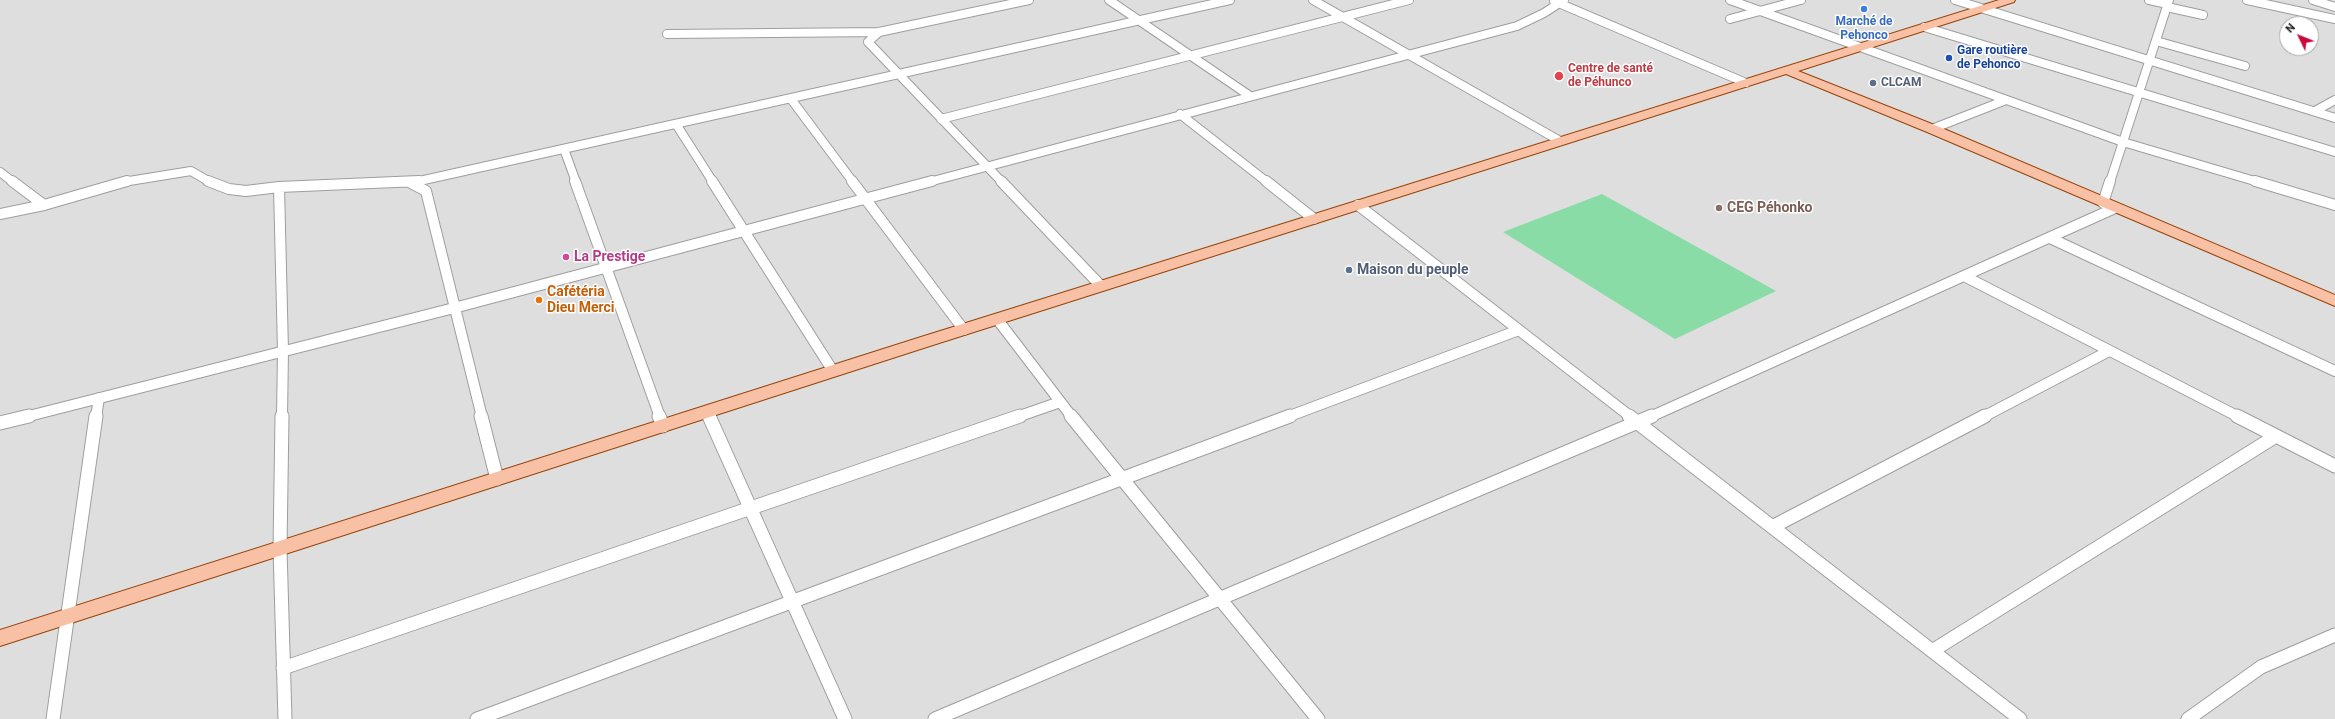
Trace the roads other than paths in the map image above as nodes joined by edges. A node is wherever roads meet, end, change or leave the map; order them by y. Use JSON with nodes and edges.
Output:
{"nodes":[{"id":1,"x":1029,"y":0,"type":"edge"},
{"id":2,"x":1109,"y":0,"type":"edge"},
{"id":3,"x":1230,"y":0,"type":"edge"},
{"id":4,"x":1313,"y":0,"type":"edge"},
{"id":5,"x":1409,"y":0,"type":"edge"},
{"id":6,"x":1730,"y":0,"type":"edge"},
{"id":7,"x":1801,"y":0,"type":"edge"},
{"id":8,"x":1955,"y":0,"type":"edge"},
{"id":9,"x":2010,"y":0,"type":"edge"},
{"id":10,"x":2149,"y":0,"type":"edge"},
{"id":11,"x":2247,"y":0,"type":"edge"},
{"id":12,"x":2313,"y":0,"type":"edge"},
{"id":13,"x":1558,"y":1,"type":"edge"},
{"id":14,"x":2168,"y":4,"type":"edge"},
{"id":15,"x":2335,"y":7,"type":"edge"},
{"id":16,"x":1982,"y":8,"type":"junction"},
{"id":17,"x":1761,"y":11,"type":"junction"},
{"id":18,"x":2203,"y":15,"type":"dead end"},
{"id":19,"x":1343,"y":17,"type":"junction"},
{"id":20,"x":1730,"y":19,"type":"dead end"},
{"id":21,"x":2335,"y":19,"type":"edge"},
{"id":22,"x":1139,"y":21,"type":"junction"},
{"id":23,"x":1924,"y":26,"type":"junction"},
{"id":24,"x":879,"y":32,"type":"junction"},
{"id":25,"x":667,"y":34,"type":"dead end"},
{"id":26,"x":2156,"y":41,"type":"junction"},
{"id":27,"x":1860,"y":46,"type":"junction"},
{"id":28,"x":1410,"y":54,"type":"junction"},
{"id":29,"x":1190,"y":56,"type":"junction"},
{"id":30,"x":2150,"y":60,"type":"junction"},
{"id":31,"x":2245,"y":66,"type":"dead end"},
{"id":32,"x":1788,"y":71,"type":"junction"},
{"id":33,"x":899,"y":75,"type":"junction"},
{"id":34,"x":1746,"y":83,"type":"junction"},
{"id":35,"x":2140,"y":92,"type":"junction"},
{"id":36,"x":1250,"y":96,"type":"junction"},
{"id":37,"x":791,"y":99,"type":"junction"},
{"id":38,"x":2006,"y":100,"type":"junction"},
{"id":39,"x":2335,"y":100,"type":"edge"},
{"id":40,"x":2315,"y":112,"type":"junction"},
{"id":41,"x":1180,"y":114,"type":"junction"},
{"id":42,"x":2335,"y":118,"type":"edge"},
{"id":43,"x":941,"y":119,"type":"junction"},
{"id":44,"x":676,"y":124,"type":"junction"},
{"id":45,"x":1932,"y":129,"type":"junction"},
{"id":46,"x":1560,"y":141,"type":"junction"},
{"id":47,"x":2123,"y":142,"type":"junction"},
{"id":48,"x":564,"y":149,"type":"junction"},
{"id":49,"x":2335,"y":152,"type":"edge"},
{"id":50,"x":986,"y":166,"type":"junction"},
{"id":51,"x":0,"y":172,"type":"edge"},
{"id":52,"x":411,"y":183,"type":"junction"},
{"id":53,"x":279,"y":187,"type":"junction"},
{"id":54,"x":865,"y":198,"type":"junction"},
{"id":55,"x":44,"y":205,"type":"junction"},
{"id":56,"x":1358,"y":205,"type":"junction"},
{"id":57,"x":2335,"y":205,"type":"edge"},
{"id":58,"x":2110,"y":206,"type":"junction"},
{"id":59,"x":0,"y":214,"type":"edge"},
{"id":60,"x":1314,"y":219,"type":"junction"},
{"id":61,"x":744,"y":231,"type":"junction"},
{"id":62,"x":2050,"y":238,"type":"junction"},
{"id":63,"x":606,"y":268,"type":"junction"},
{"id":64,"x":1964,"y":276,"type":"junction"},
{"id":65,"x":1101,"y":286,"type":"junction"},
{"id":66,"x":2335,"y":301,"type":"edge"},
{"id":67,"x":454,"y":308,"type":"junction"},
{"id":68,"x":997,"y":319,"type":"junction"},
{"id":69,"x":964,"y":330,"type":"junction"},
{"id":70,"x":1519,"y":330,"type":"junction"},
{"id":71,"x":2109,"y":350,"type":"junction"},
{"id":72,"x":283,"y":351,"type":"junction"},
{"id":73,"x":833,"y":371,"type":"junction"},
{"id":74,"x":2335,"y":371,"type":"edge"},
{"id":75,"x":99,"y":398,"type":"junction"},
{"id":76,"x":1060,"y":402,"type":"junction"},
{"id":77,"x":707,"y":412,"type":"junction"},
{"id":78,"x":1638,"y":422,"type":"junction"},
{"id":79,"x":0,"y":423,"type":"edge"},
{"id":80,"x":663,"y":426,"type":"junction"},
{"id":81,"x":2276,"y":436,"type":"junction"},
{"id":82,"x":2335,"y":466,"type":"edge"},
{"id":83,"x":1122,"y":478,"type":"junction"},
{"id":84,"x":497,"y":479,"type":"junction"},
{"id":85,"x":750,"y":508,"type":"junction"},
{"id":86,"x":1772,"y":527,"type":"junction"},
{"id":87,"x":280,"y":549,"type":"junction"},
{"id":88,"x":1220,"y":599,"type":"junction"},
{"id":89,"x":792,"y":601,"type":"junction"},
{"id":90,"x":68,"y":617,"type":"junction"},
{"id":91,"x":2335,"y":636,"type":"edge"},
{"id":92,"x":0,"y":638,"type":"edge"},
{"id":93,"x":1932,"y":651,"type":"junction"},
{"id":94,"x":283,"y":668,"type":"junction"},
{"id":95,"x":53,"y":719,"type":"edge"},
{"id":96,"x":285,"y":719,"type":"edge"},
{"id":97,"x":476,"y":719,"type":"edge"},
{"id":98,"x":845,"y":719,"type":"edge"},
{"id":99,"x":936,"y":719,"type":"edge"},
{"id":100,"x":1318,"y":719,"type":"edge"},
{"id":101,"x":2020,"y":719,"type":"edge"},
{"id":102,"x":2188,"y":719,"type":"edge"}],
"edges":[{"from":1,"to":24,"type":"street"},
{"from":2,"to":22,"type":"street"},
{"from":3,"to":22,"type":"street"},
{"from":4,"to":19,"type":"street"},
{"from":5,"to":19,"type":"street"},
{"from":6,"to":17,"type":"street"},
{"from":7,"to":17,"type":"street"},
{"from":8,"to":16,"type":"street"},
{"from":9,"to":16,"type":"main road"},
{"from":10,"to":14,"type":"street"},
{"from":11,"to":21,"type":"street"},
{"from":12,"to":15,"type":"street"},
{"from":13,"to":28,"type":"street"},
{"from":13,"to":34,"type":"street"},
{"from":14,"to":18,"type":"street"},
{"from":14,"to":26,"type":"street"},
{"from":16,"to":23,"type":"main road"},
{"from":16,"to":30,"type":"street"},
{"from":17,"to":20,"type":"street"},
{"from":17,"to":27,"type":"street"},
{"from":19,"to":28,"type":"street"},
{"from":19,"to":29,"type":"street"},
{"from":22,"to":29,"type":"street"},
{"from":22,"to":33,"type":"street"},
{"from":23,"to":27,"type":"main road"},
{"from":23,"to":35,"type":"street"},
{"from":24,"to":25,"type":"street"},
{"from":24,"to":33,"type":"street"},
{"from":26,"to":30,"type":"street"},
{"from":26,"to":31,"type":"street"},
{"from":27,"to":32,"type":"main road"},
{"from":27,"to":38,"type":"street"},
{"from":28,"to":36,"type":"street"},
{"from":28,"to":46,"type":"street"},
{"from":29,"to":36,"type":"street"},
{"from":29,"to":43,"type":"street"},
{"from":30,"to":35,"type":"street"},
{"from":30,"to":40,"type":"street"},
{"from":32,"to":34,"type":"main road"},
{"from":32,"to":45,"type":"main road"},
{"from":33,"to":37,"type":"street"},
{"from":33,"to":43,"type":"street"},
{"from":34,"to":46,"type":"main road"},
{"from":35,"to":47,"type":"street"},
{"from":35,"to":49,"type":"street"},
{"from":36,"to":41,"type":"street"},
{"from":37,"to":44,"type":"street"},
{"from":37,"to":54,"type":"street"},
{"from":38,"to":45,"type":"street"},
{"from":38,"to":47,"type":"street"},
{"from":39,"to":40,"type":"street"},
{"from":40,"to":42,"type":"street"},
{"from":41,"to":50,"type":"street"},
{"from":41,"to":60,"type":"street"},
{"from":43,"to":50,"type":"street"},
{"from":44,"to":48,"type":"street"},
{"from":44,"to":61,"type":"street"},
{"from":45,"to":58,"type":"main road"},
{"from":46,"to":56,"type":"main road"},
{"from":47,"to":57,"type":"street"},
{"from":47,"to":58,"type":"street"},
{"from":48,"to":52,"type":"street"},
{"from":48,"to":63,"type":"street"},
{"from":50,"to":54,"type":"street"},
{"from":50,"to":65,"type":"street"},
{"from":51,"to":55,"type":"street"},
{"from":52,"to":53,"type":"street"},
{"from":52,"to":67,"type":"street"},
{"from":53,"to":55,"type":"street"},
{"from":53,"to":72,"type":"street"},
{"from":54,"to":61,"type":"street"},
{"from":54,"to":69,"type":"street"},
{"from":55,"to":59,"type":"street"},
{"from":56,"to":60,"type":"main road"},
{"from":56,"to":70,"type":"street"},
{"from":58,"to":62,"type":"street"},
{"from":58,"to":66,"type":"main road"},
{"from":60,"to":65,"type":"main road"},
{"from":61,"to":63,"type":"street"},
{"from":61,"to":73,"type":"street"},
{"from":62,"to":64,"type":"street"},
{"from":62,"to":74,"type":"street"},
{"from":63,"to":67,"type":"street"},
{"from":63,"to":80,"type":"street"},
{"from":64,"to":71,"type":"street"},
{"from":64,"to":78,"type":"street"},
{"from":65,"to":68,"type":"main road"},
{"from":67,"to":72,"type":"street"},
{"from":67,"to":84,"type":"street"},
{"from":68,"to":69,"type":"main road"},
{"from":68,"to":76,"type":"street"},
{"from":69,"to":73,"type":"main road"},
{"from":70,"to":78,"type":"street"},
{"from":70,"to":83,"type":"street"},
{"from":71,"to":81,"type":"street"},
{"from":71,"to":86,"type":"street"},
{"from":72,"to":75,"type":"street"},
{"from":72,"to":87,"type":"street"},
{"from":73,"to":77,"type":"main road"},
{"from":75,"to":79,"type":"street"},
{"from":75,"to":90,"type":"street"},
{"from":76,"to":83,"type":"street"},
{"from":76,"to":85,"type":"street"},
{"from":77,"to":80,"type":"main road"},
{"from":77,"to":85,"type":"street"},
{"from":78,"to":86,"type":"street"},
{"from":78,"to":88,"type":"street"},
{"from":80,"to":84,"type":"main road"},
{"from":81,"to":82,"type":"street"},
{"from":81,"to":93,"type":"street"},
{"from":83,"to":88,"type":"street"},
{"from":83,"to":89,"type":"street"},
{"from":84,"to":87,"type":"main road"},
{"from":85,"to":89,"type":"street"},
{"from":85,"to":94,"type":"street"},
{"from":86,"to":93,"type":"street"},
{"from":87,"to":90,"type":"main road"},
{"from":87,"to":94,"type":"street"},
{"from":88,"to":99,"type":"street"},
{"from":88,"to":100,"type":"street"},
{"from":89,"to":97,"type":"street"},
{"from":89,"to":98,"type":"street"},
{"from":90,"to":92,"type":"main road"},
{"from":90,"to":95,"type":"street"},
{"from":91,"to":102,"type":"street"},
{"from":93,"to":101,"type":"street"},
{"from":94,"to":96,"type":"street"}]}
